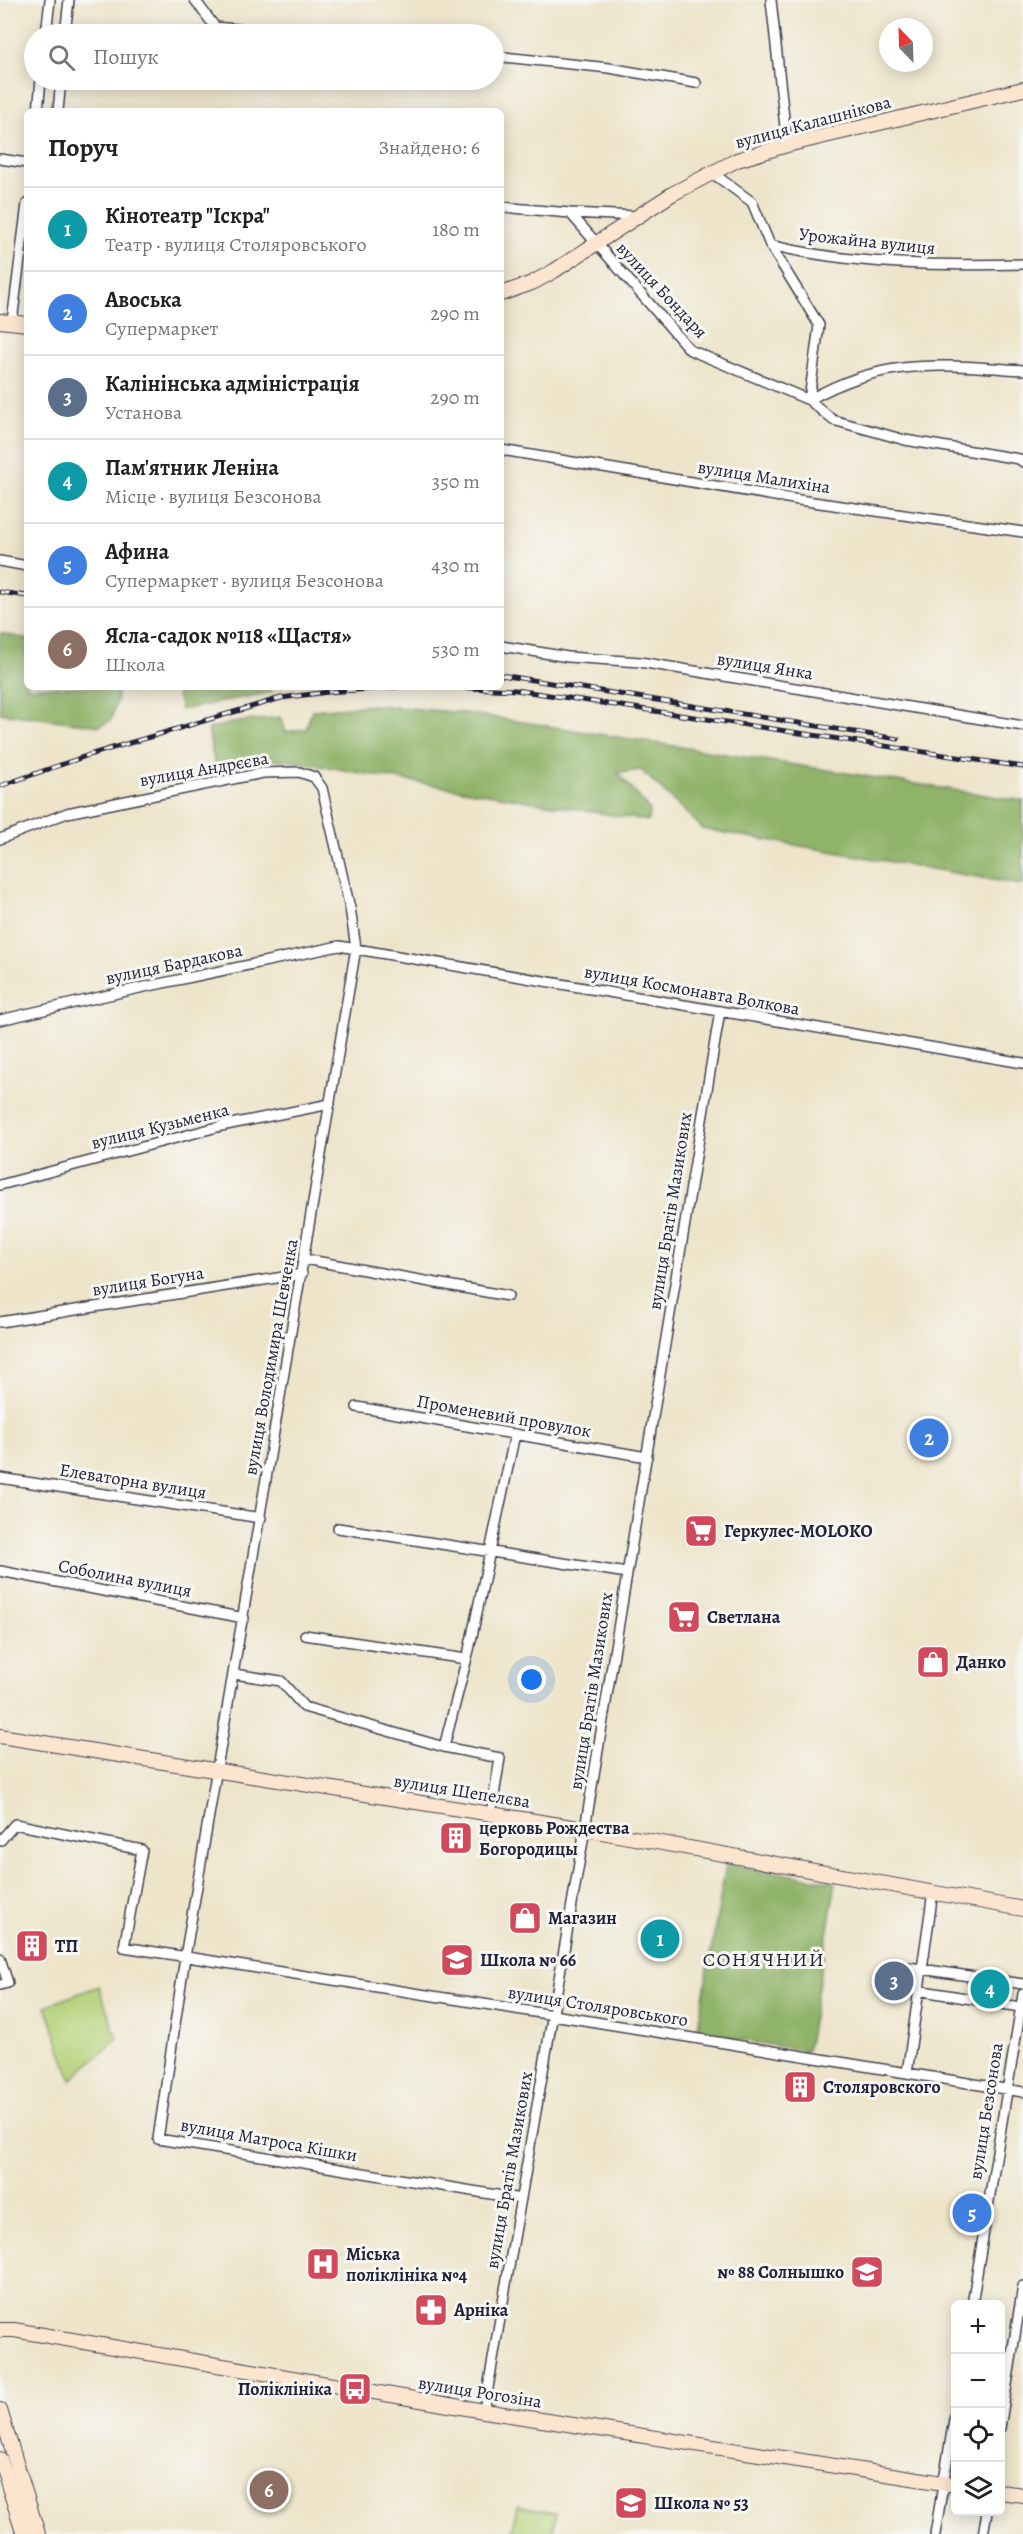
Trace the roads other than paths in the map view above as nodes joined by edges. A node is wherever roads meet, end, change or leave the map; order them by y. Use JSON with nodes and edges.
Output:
{"nodes":[{"id":1,"x":50,"y":0,"type":"edge"},
{"id":2,"x":69,"y":0,"type":"edge"},
{"id":3,"x":195,"y":0,"type":"edge"},
{"id":4,"x":771,"y":0,"type":"edge"},
{"id":5,"x":47,"y":24,"type":"edge"},
{"id":6,"x":66,"y":24,"type":"edge"},
{"id":7,"x":213,"y":24,"type":"edge"},
{"id":8,"x":504,"y":57,"type":"edge"},
{"id":9,"x":696,"y":83,"type":"dead end"},
{"id":10,"x":1023,"y":89,"type":"edge"},
{"id":11,"x":40,"y":90,"type":"edge"},
{"id":12,"x":60,"y":90,"type":"edge"},
{"id":13,"x":38,"y":108,"type":"edge"},
{"id":14,"x":58,"y":108,"type":"edge"},
{"id":15,"x":787,"y":145,"type":"junction"},
{"id":16,"x":0,"y":159,"type":"edge"},
{"id":17,"x":24,"y":163,"type":"edge"},
{"id":18,"x":711,"y":172,"type":"junction"},
{"id":19,"x":504,"y":207,"type":"edge"},
{"id":20,"x":570,"y":213,"type":"junction"},
{"id":21,"x":637,"y":216,"type":"junction"},
{"id":22,"x":24,"y":221,"type":"edge"},
{"id":23,"x":596,"y":243,"type":"junction"},
{"id":24,"x":770,"y":245,"type":"junction"},
{"id":25,"x":1023,"y":264,"type":"edge"},
{"id":26,"x":504,"y":293,"type":"edge"},
{"id":27,"x":6,"y":321,"type":"edge"},
{"id":28,"x":24,"y":324,"type":"edge"},
{"id":29,"x":1023,"y":370,"type":"edge"},
{"id":30,"x":808,"y":400,"type":"junction"},
{"id":31,"x":504,"y":451,"type":"edge"},
{"id":32,"x":1023,"y":462,"type":"edge"},
{"id":33,"x":1023,"y":532,"type":"edge"},
{"id":34,"x":0,"y":561,"type":"edge"},
{"id":35,"x":24,"y":565,"type":"edge"},
{"id":36,"x":504,"y":646,"type":"edge"},
{"id":37,"x":1023,"y":726,"type":"edge"},
{"id":38,"x":0,"y":839,"type":"edge"},
{"id":39,"x":356,"y":948,"type":"junction"},
{"id":40,"x":720,"y":1011,"type":"junction"},
{"id":41,"x":0,"y":1020,"type":"edge"},
{"id":42,"x":1023,"y":1063,"type":"edge"},
{"id":43,"x":330,"y":1104,"type":"junction"},
{"id":44,"x":0,"y":1185,"type":"edge"},
{"id":45,"x":304,"y":1259,"type":"junction"},
{"id":46,"x":302,"y":1274,"type":"junction"},
{"id":47,"x":508,"y":1296,"type":"dead end"},
{"id":48,"x":0,"y":1322,"type":"edge"},
{"id":49,"x":357,"y":1407,"type":"dead end"},
{"id":50,"x":515,"y":1434,"type":"junction"},
{"id":51,"x":646,"y":1457,"type":"junction"},
{"id":52,"x":0,"y":1478,"type":"edge"},
{"id":53,"x":261,"y":1518,"type":"junction"},
{"id":54,"x":338,"y":1528,"type":"dead end"},
{"id":55,"x":490,"y":1551,"type":"junction"},
{"id":56,"x":0,"y":1571,"type":"edge"},
{"id":57,"x":627,"y":1573,"type":"junction"},
{"id":58,"x":244,"y":1618,"type":"junction"},
{"id":59,"x":305,"y":1635,"type":"dead end"},
{"id":60,"x":466,"y":1659,"type":"junction"},
{"id":61,"x":234,"y":1674,"type":"junction"},
{"id":62,"x":0,"y":1736,"type":"edge"},
{"id":63,"x":444,"y":1747,"type":"junction"},
{"id":64,"x":218,"y":1771,"type":"junction"},
{"id":65,"x":491,"y":1814,"type":"junction"},
{"id":66,"x":585,"y":1829,"type":"junction"},
{"id":67,"x":0,"y":1841,"type":"edge"},
{"id":68,"x":933,"y":1893,"type":"junction"},
{"id":69,"x":1023,"y":1909,"type":"edge"},
{"id":70,"x":185,"y":1957,"type":"junction"},
{"id":71,"x":0,"y":1958,"type":"edge"},
{"id":72,"x":908,"y":1967,"type":"dead end"},
{"id":73,"x":922,"y":1969,"type":"junction"},
{"id":74,"x":1023,"y":1984,"type":"edge"},
{"id":75,"x":0,"y":1985,"type":"edge"},
{"id":76,"x":905,"y":1988,"type":"dead end"},
{"id":77,"x":919,"y":1990,"type":"junction"},
{"id":78,"x":1023,"y":1994,"type":"edge"},
{"id":79,"x":1020,"y":2007,"type":"junction"},
{"id":80,"x":553,"y":2014,"type":"junction"},
{"id":81,"x":907,"y":2073,"type":"junction"},
{"id":82,"x":1006,"y":2089,"type":"junction"},
{"id":83,"x":1023,"y":2092,"type":"edge"},
{"id":84,"x":521,"y":2199,"type":"junction"},
{"id":85,"x":1023,"y":2286,"type":"edge"},
{"id":86,"x":973,"y":2300,"type":"edge"},
{"id":87,"x":0,"y":2330,"type":"edge"},
{"id":88,"x":956,"y":2408,"type":"edge"},
{"id":89,"x":1003,"y":2408,"type":"edge"},
{"id":90,"x":0,"y":2410,"type":"edge"},
{"id":91,"x":484,"y":2411,"type":"junction"},
{"id":92,"x":0,"y":2459,"type":"edge"},
{"id":93,"x":949,"y":2484,"type":"edge"},
{"id":94,"x":1005,"y":2493,"type":"edge"},
{"id":95,"x":1023,"y":2495,"type":"edge"},
{"id":96,"x":986,"y":2516,"type":"edge"},
{"id":97,"x":24,"y":2534,"type":"edge"},
{"id":98,"x":39,"y":2534,"type":"edge"},
{"id":99,"x":935,"y":2534,"type":"edge"},
{"id":100,"x":983,"y":2534,"type":"edge"}],
"edges":[{"from":1,"to":5,"type":"street"},
{"from":2,"to":6,"type":"street"},
{"from":3,"to":7,"type":"street"},
{"from":4,"to":15,"type":"street"},
{"from":8,"to":9,"type":"street"},
{"from":10,"to":15,"type":"street","name":"вулиця Калашнікова"},
{"from":11,"to":13,"type":"street"},
{"from":12,"to":14,"type":"street"},
{"from":15,"to":18,"type":"street","name":"вулиця Калашнікова"},
{"from":16,"to":17,"type":"street"},
{"from":18,"to":21,"type":"street","name":"вулиця Калашнікова"},
{"from":18,"to":24,"type":"street"},
{"from":19,"to":20,"type":"street"},
{"from":20,"to":21,"type":"street"},
{"from":20,"to":23,"type":"street","name":"вулиця Бондаря"},
{"from":21,"to":23,"type":"street","name":"вулиця Калашнікова"},
{"from":22,"to":27,"type":"street"},
{"from":23,"to":26,"type":"street","name":"вулиця Калашнікова"},
{"from":23,"to":30,"type":"street","name":"вулиця Бондаря"},
{"from":24,"to":25,"type":"street","name":"Урожайна вулиця"},
{"from":24,"to":30,"type":"street"},
{"from":27,"to":28,"type":"street"},
{"from":29,"to":30,"type":"street"},
{"from":30,"to":32,"type":"street","name":"вулиця Бондаря"},
{"from":31,"to":33,"type":"street","name":"вулиця Малихіна"},
{"from":34,"to":35,"type":"street"},
{"from":36,"to":37,"type":"street","name":"вулиця Янка"},
{"from":38,"to":39,"type":"street","name":"вулиця Андрєєва"},
{"from":39,"to":40,"type":"street","name":"вулиця Космонавта Волкова"},
{"from":39,"to":41,"type":"street","name":"вулиця Бардакова"},
{"from":39,"to":43,"type":"street","name":"вулиця Володимира Шевченка"},
{"from":40,"to":42,"type":"street","name":"вулиця Космонавта Волкова"},
{"from":40,"to":51,"type":"street","name":"вулиця Братів Мазикових"},
{"from":43,"to":44,"type":"street","name":"вулиця Кузьменка"},
{"from":43,"to":45,"type":"street","name":"вулиця Володимира Шевченка"},
{"from":45,"to":46,"type":"street","name":"вулиця Володимира Шевченка"},
{"from":45,"to":47,"type":"street"},
{"from":46,"to":48,"type":"street","name":"вулиця Богуна"},
{"from":46,"to":53,"type":"street","name":"вулиця Володимира Шевченка"},
{"from":49,"to":50,"type":"street","name":"Променевий провулок"},
{"from":50,"to":51,"type":"street","name":"Променевий провулок"},
{"from":50,"to":55,"type":"street"},
{"from":51,"to":57,"type":"street","name":"вулиця Братів Мазикових"},
{"from":52,"to":53,"type":"street","name":"Елеваторна вулиця"},
{"from":53,"to":58,"type":"street","name":"вулиця Володимира Шевченка"},
{"from":54,"to":55,"type":"street"},
{"from":55,"to":57,"type":"street"},
{"from":55,"to":60,"type":"street"},
{"from":56,"to":58,"type":"street","name":"Соболина вулиця"},
{"from":57,"to":66,"type":"street","name":"вулиця Братів Мазикових"},
{"from":58,"to":61,"type":"street","name":"вулиця Володимира Шевченка"},
{"from":59,"to":60,"type":"street"},
{"from":60,"to":63,"type":"street"},
{"from":61,"to":63,"type":"street"},
{"from":61,"to":64,"type":"street","name":"вулиця Володимира Шевченка"},
{"from":62,"to":64,"type":"street","name":"вулиця Шепелєва"},
{"from":63,"to":65,"type":"street"},
{"from":64,"to":65,"type":"street","name":"вулиця Шепелєва"},
{"from":64,"to":70,"type":"street","name":"вулиця Володимира Шевченка"},
{"from":65,"to":66,"type":"street","name":"вулиця Шепелєва"},
{"from":66,"to":68,"type":"street","name":"вулиця Шепелєва"},
{"from":66,"to":80,"type":"street","name":"вулиця Братів Мазикових"},
{"from":67,"to":70,"type":"street","name":"вулиця Столяровського"},
{"from":68,"to":69,"type":"street","name":"вулиця Шепелєва"},
{"from":68,"to":73,"type":"street"},
{"from":70,"to":80,"type":"street","name":"вулиця Столяровського"},
{"from":70,"to":84,"type":"street","name":"вулиця Матроса Кішки"},
{"from":71,"to":75,"type":"street"},
{"from":72,"to":73,"type":"street"},
{"from":73,"to":74,"type":"street"},
{"from":73,"to":77,"type":"street"},
{"from":76,"to":77,"type":"street"},
{"from":77,"to":79,"type":"street"},
{"from":77,"to":81,"type":"street"},
{"from":78,"to":79,"type":"street","name":"вулиця Безсонова"},
{"from":79,"to":82,"type":"street","name":"вулиця Безсонова"},
{"from":80,"to":81,"type":"street","name":"вулиця Столяровського"},
{"from":80,"to":84,"type":"street","name":"вулиця Братів Мазикових"},
{"from":81,"to":82,"type":"street","name":"вулиця Столяровського"},
{"from":82,"to":83,"type":"street","name":"вулиця Столяровського"},
{"from":82,"to":86,"type":"street","name":"вулиця Безсонова"},
{"from":84,"to":91,"type":"street","name":"вулиця Братів Мазикових"},
{"from":85,"to":89,"type":"street"},
{"from":87,"to":91,"type":"street","name":"вулиця Рогозіна"},
{"from":88,"to":93,"type":"street"},
{"from":90,"to":98,"type":"street"},
{"from":91,"to":93,"type":"street","name":"вулиця Рогозіна"},
{"from":92,"to":97,"type":"street"},
{"from":93,"to":99,"type":"street"},
{"from":94,"to":95,"type":"street"},
{"from":96,"to":100,"type":"street"}]}
